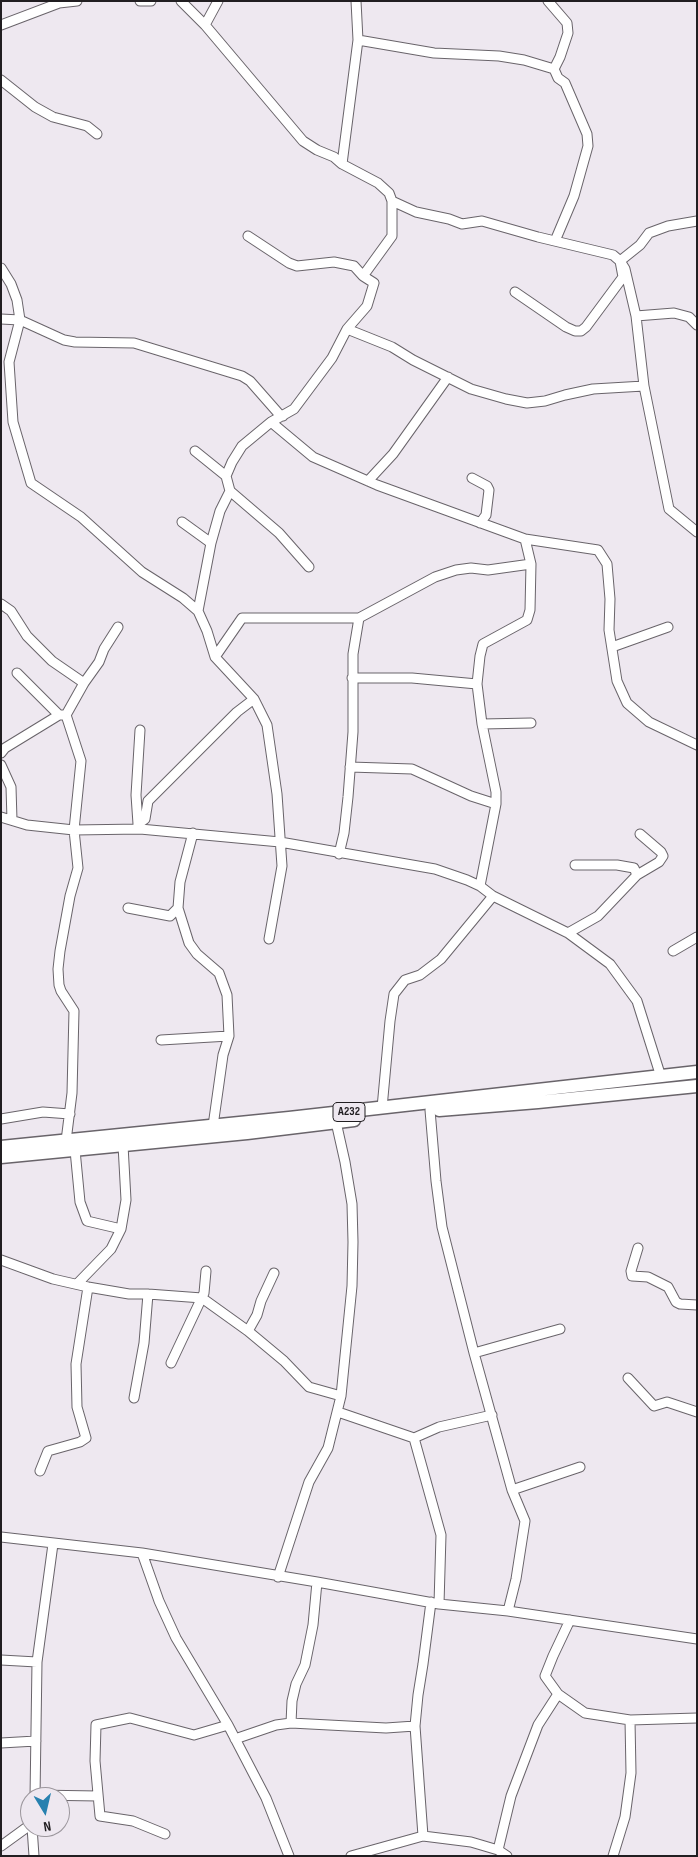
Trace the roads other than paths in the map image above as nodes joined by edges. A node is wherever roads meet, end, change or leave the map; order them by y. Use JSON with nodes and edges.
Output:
{"nodes":[{"id":1,"x":77,"y":1,"type":"edge"},
{"id":2,"x":140,"y":1,"type":"edge"},
{"id":3,"x":151,"y":1,"type":"edge"},
{"id":4,"x":181,"y":1,"type":"edge"},
{"id":5,"x":218,"y":1,"type":"edge"},
{"id":6,"x":356,"y":1,"type":"edge"},
{"id":7,"x":548,"y":1,"type":"edge"},
{"id":8,"x":1,"y":25,"type":"edge"},
{"id":9,"x":205,"y":25,"type":"junction"},
{"id":10,"x":358,"y":40,"type":"junction"},
{"id":11,"x":554,"y":69,"type":"junction"},
{"id":12,"x":1,"y":80,"type":"edge"},
{"id":13,"x":97,"y":134,"type":"dead end"},
{"id":14,"x":342,"y":164,"type":"junction"},
{"id":15,"x":392,"y":201,"type":"junction"},
{"id":16,"x":697,"y":221,"type":"edge"},
{"id":17,"x":248,"y":236,"type":"dead end"},
{"id":18,"x":555,"y":241,"type":"junction"},
{"id":19,"x":620,"y":261,"type":"junction"},
{"id":20,"x":1,"y":268,"type":"edge"},
{"id":21,"x":363,"y":276,"type":"junction"},
{"id":22,"x":515,"y":292,"type":"dead end"},
{"id":23,"x":636,"y":316,"type":"junction"},
{"id":24,"x":1,"y":318,"type":"edge"},
{"id":25,"x":20,"y":320,"type":"junction"},
{"id":26,"x":697,"y":325,"type":"edge"},
{"id":27,"x":347,"y":329,"type":"junction"},
{"id":28,"x":448,"y":376,"type":"junction"},
{"id":29,"x":644,"y":386,"type":"junction"},
{"id":30,"x":283,"y":416,"type":"junction"},
{"id":31,"x":271,"y":422,"type":"junction"},
{"id":32,"x":194,"y":451,"type":"dead end"},
{"id":33,"x":226,"y":476,"type":"junction"},
{"id":34,"x":472,"y":478,"type":"dead end"},
{"id":35,"x":368,"y":481,"type":"junction"},
{"id":36,"x":230,"y":491,"type":"junction"},
{"id":37,"x":182,"y":522,"type":"dead end"},
{"id":38,"x":480,"y":523,"type":"junction"},
{"id":39,"x":697,"y":532,"type":"edge"},
{"id":40,"x":525,"y":539,"type":"junction"},
{"id":41,"x":211,"y":543,"type":"junction"},
{"id":42,"x":531,"y":564,"type":"junction"},
{"id":43,"x":309,"y":567,"type":"dead end"},
{"id":44,"x":1,"y":604,"type":"edge"},
{"id":45,"x":198,"y":611,"type":"junction"},
{"id":46,"x":359,"y":618,"type":"junction"},
{"id":47,"x":668,"y":626,"type":"dead end"},
{"id":48,"x":118,"y":627,"type":"dead end"},
{"id":49,"x":612,"y":647,"type":"junction"},
{"id":50,"x":215,"y":656,"type":"junction"},
{"id":51,"x":17,"y":673,"type":"dead end"},
{"id":52,"x":352,"y":678,"type":"junction"},
{"id":53,"x":84,"y":683,"type":"junction"},
{"id":54,"x":476,"y":684,"type":"junction"},
{"id":55,"x":254,"y":699,"type":"junction"},
{"id":56,"x":62,"y":715,"type":"junction"},
{"id":57,"x":531,"y":723,"type":"dead end"},
{"id":58,"x":482,"y":724,"type":"junction"},
{"id":59,"x":140,"y":730,"type":"dead end"},
{"id":60,"x":697,"y":745,"type":"edge"},
{"id":61,"x":1,"y":752,"type":"edge"},
{"id":62,"x":1,"y":765,"type":"edge"},
{"id":63,"x":350,"y":767,"type":"junction"},
{"id":64,"x":496,"y":804,"type":"junction"},
{"id":65,"x":1,"y":817,"type":"edge"},
{"id":66,"x":12,"y":820,"type":"junction"},
{"id":67,"x":139,"y":827,"type":"junction"},
{"id":68,"x":74,"y":830,"type":"junction"},
{"id":69,"x":193,"y":833,"type":"junction"},
{"id":70,"x":640,"y":834,"type":"dead end"},
{"id":71,"x":280,"y":842,"type":"junction"},
{"id":72,"x":339,"y":854,"type":"junction"},
{"id":73,"x":575,"y":865,"type":"dead end"},
{"id":74,"x":637,"y":875,"type":"junction"},
{"id":75,"x":480,"y":886,"type":"junction"},
{"id":76,"x":493,"y":896,"type":"junction"},
{"id":77,"x":128,"y":908,"type":"dead end"},
{"id":78,"x":178,"y":908,"type":"junction"},
{"id":79,"x":568,"y":933,"type":"junction"},
{"id":80,"x":697,"y":937,"type":"edge"},
{"id":81,"x":269,"y":939,"type":"dead end"},
{"id":82,"x":673,"y":951,"type":"dead end"},
{"id":83,"x":229,"y":1036,"type":"junction"},
{"id":84,"x":161,"y":1040,"type":"dead end"},
{"id":85,"x":697,"y":1072,"type":"edge"},
{"id":86,"x":661,"y":1077,"type":"junction"},
{"id":87,"x":697,"y":1086,"type":"edge"},
{"id":88,"x":382,"y":1108,"type":"junction"},
{"id":89,"x":430,"y":1110,"type":"junction"},
{"id":90,"x":70,"y":1114,"type":"junction"},
{"id":91,"x":1,"y":1118,"type":"edge"},
{"id":92,"x":336,"y":1122,"type":"junction"},
{"id":93,"x":213,"y":1126,"type":"junction"},
{"id":94,"x":70,"y":1145,"type":"junction"},
{"id":95,"x":123,"y":1145,"type":"junction"},
{"id":96,"x":1,"y":1147,"type":"edge"},
{"id":97,"x":1,"y":1158,"type":"edge"},
{"id":98,"x":122,"y":1229,"type":"junction"},
{"id":99,"x":638,"y":1248,"type":"dead end"},
{"id":100,"x":1,"y":1260,"type":"edge"},
{"id":101,"x":206,"y":1271,"type":"dead end"},
{"id":102,"x":274,"y":1274,"type":"dead end"},
{"id":103,"x":78,"y":1284,"type":"junction"},
{"id":104,"x":88,"y":1287,"type":"junction"},
{"id":105,"x":148,"y":1294,"type":"junction"},
{"id":106,"x":202,"y":1298,"type":"junction"},
{"id":107,"x":697,"y":1305,"type":"edge"},
{"id":108,"x":560,"y":1329,"type":"dead end"},
{"id":109,"x":248,"y":1331,"type":"junction"},
{"id":110,"x":474,"y":1353,"type":"junction"},
{"id":111,"x":171,"y":1363,"type":"dead end"},
{"id":112,"x":628,"y":1378,"type":"dead end"},
{"id":113,"x":341,"y":1396,"type":"junction"},
{"id":114,"x":134,"y":1398,"type":"dead end"},
{"id":115,"x":338,"y":1412,"type":"junction"},
{"id":116,"x":697,"y":1412,"type":"edge"},
{"id":117,"x":492,"y":1415,"type":"junction"},
{"id":118,"x":414,"y":1438,"type":"junction"},
{"id":119,"x":580,"y":1467,"type":"dead end"},
{"id":120,"x":40,"y":1472,"type":"dead end"},
{"id":121,"x":512,"y":1490,"type":"junction"},
{"id":122,"x":1,"y":1538,"type":"edge"},
{"id":123,"x":53,"y":1544,"type":"junction"},
{"id":124,"x":142,"y":1553,"type":"junction"},
{"id":125,"x":278,"y":1577,"type":"junction"},
{"id":126,"x":317,"y":1582,"type":"junction"},
{"id":127,"x":435,"y":1603,"type":"junction"},
{"id":128,"x":508,"y":1611,"type":"junction"},
{"id":129,"x":570,"y":1620,"type":"junction"},
{"id":130,"x":697,"y":1639,"type":"edge"},
{"id":131,"x":1,"y":1660,"type":"edge"},
{"id":132,"x":37,"y":1662,"type":"junction"},
{"id":133,"x":558,"y":1694,"type":"junction"},
{"id":134,"x":697,"y":1718,"type":"edge"},
{"id":135,"x":630,"y":1720,"type":"junction"},
{"id":136,"x":291,"y":1723,"type":"junction"},
{"id":137,"x":228,"y":1725,"type":"junction"},
{"id":138,"x":415,"y":1726,"type":"junction"},
{"id":139,"x":235,"y":1738,"type":"junction"},
{"id":140,"x":36,"y":1741,"type":"junction"},
{"id":141,"x":1,"y":1743,"type":"edge"},
{"id":142,"x":35,"y":1787,"type":"edge"},
{"id":143,"x":70,"y":1796,"type":"edge"},
{"id":144,"x":98,"y":1796,"type":"junction"},
{"id":145,"x":20,"y":1833,"type":"edge"},
{"id":146,"x":165,"y":1834,"type":"dead end"},
{"id":147,"x":423,"y":1836,"type":"junction"},
{"id":148,"x":32,"y":1837,"type":"edge"},
{"id":149,"x":1,"y":1846,"type":"edge"},
{"id":150,"x":498,"y":1850,"type":"junction"},
{"id":151,"x":34,"y":1856,"type":"edge"},
{"id":152,"x":290,"y":1856,"type":"edge"},
{"id":153,"x":351,"y":1856,"type":"edge"},
{"id":154,"x":507,"y":1856,"type":"edge"},
{"id":155,"x":613,"y":1856,"type":"edge"}],
"edges":[{"from":1,"to":8,"type":"street"},
{"from":2,"to":3,"type":"street"},
{"from":4,"to":9,"type":"street"},
{"from":5,"to":9,"type":"street"},
{"from":6,"to":10,"type":"street"},
{"from":7,"to":11,"type":"street"},
{"from":9,"to":14,"type":"street"},
{"from":10,"to":11,"type":"street"},
{"from":10,"to":14,"type":"street"},
{"from":11,"to":18,"type":"street"},
{"from":12,"to":13,"type":"street"},
{"from":14,"to":15,"type":"street"},
{"from":15,"to":18,"type":"street"},
{"from":15,"to":21,"type":"street"},
{"from":16,"to":19,"type":"street"},
{"from":17,"to":21,"type":"street"},
{"from":18,"to":19,"type":"street"},
{"from":19,"to":22,"type":"street"},
{"from":19,"to":23,"type":"street"},
{"from":20,"to":25,"type":"street"},
{"from":21,"to":27,"type":"street"},
{"from":23,"to":26,"type":"street"},
{"from":23,"to":29,"type":"street"},
{"from":24,"to":25,"type":"street"},
{"from":25,"to":30,"type":"street"},
{"from":25,"to":45,"type":"street"},
{"from":27,"to":28,"type":"street"},
{"from":27,"to":30,"type":"street"},
{"from":28,"to":29,"type":"street"},
{"from":28,"to":35,"type":"street"},
{"from":29,"to":39,"type":"street"},
{"from":30,"to":31,"type":"street"},
{"from":31,"to":33,"type":"street"},
{"from":31,"to":35,"type":"street"},
{"from":32,"to":33,"type":"street"},
{"from":33,"to":36,"type":"street"},
{"from":34,"to":38,"type":"street"},
{"from":35,"to":38,"type":"street"},
{"from":36,"to":41,"type":"street"},
{"from":36,"to":43,"type":"street"},
{"from":37,"to":41,"type":"street"},
{"from":38,"to":40,"type":"street"},
{"from":40,"to":42,"type":"street"},
{"from":40,"to":49,"type":"street"},
{"from":41,"to":45,"type":"street"},
{"from":42,"to":46,"type":"street"},
{"from":42,"to":54,"type":"street"},
{"from":44,"to":53,"type":"street"},
{"from":45,"to":50,"type":"street"},
{"from":46,"to":50,"type":"street"},
{"from":46,"to":52,"type":"street"},
{"from":47,"to":49,"type":"street"},
{"from":48,"to":53,"type":"street"},
{"from":49,"to":60,"type":"street"},
{"from":50,"to":55,"type":"street"},
{"from":51,"to":56,"type":"street"},
{"from":52,"to":54,"type":"street"},
{"from":52,"to":63,"type":"street"},
{"from":53,"to":56,"type":"street"},
{"from":54,"to":58,"type":"street"},
{"from":55,"to":67,"type":"street"},
{"from":55,"to":71,"type":"street"},
{"from":56,"to":61,"type":"street"},
{"from":56,"to":68,"type":"street"},
{"from":57,"to":58,"type":"street"},
{"from":58,"to":64,"type":"street"},
{"from":59,"to":67,"type":"street"},
{"from":62,"to":66,"type":"street"},
{"from":63,"to":64,"type":"street"},
{"from":63,"to":72,"type":"street"},
{"from":64,"to":75,"type":"street"},
{"from":65,"to":66,"type":"street"},
{"from":66,"to":68,"type":"street"},
{"from":67,"to":68,"type":"street"},
{"from":67,"to":69,"type":"street"},
{"from":68,"to":90,"type":"street"},
{"from":69,"to":71,"type":"street"},
{"from":69,"to":78,"type":"street"},
{"from":70,"to":74,"type":"street"},
{"from":71,"to":72,"type":"street"},
{"from":71,"to":81,"type":"street"},
{"from":72,"to":75,"type":"street"},
{"from":73,"to":74,"type":"street"},
{"from":74,"to":79,"type":"street"},
{"from":75,"to":76,"type":"street"},
{"from":76,"to":79,"type":"street"},
{"from":76,"to":88,"type":"street"},
{"from":77,"to":78,"type":"street"},
{"from":78,"to":83,"type":"street"},
{"from":79,"to":86,"type":"street"},
{"from":80,"to":82,"type":"street"},
{"from":83,"to":84,"type":"street"},
{"from":83,"to":93,"type":"street"},
{"from":85,"to":86,"type":"highway","number":"A232"},
{"from":86,"to":88,"type":"highway","number":"A232"},
{"from":87,"to":89,"type":"highway","number":"A232"},
{"from":88,"to":93,"type":"highway","number":"A232"},
{"from":89,"to":92,"type":"highway","number":"A232"},
{"from":89,"to":110,"type":"street"},
{"from":90,"to":91,"type":"street"},
{"from":90,"to":94,"type":"street"},
{"from":92,"to":95,"type":"highway","number":"A232"},
{"from":92,"to":113,"type":"street"},
{"from":93,"to":94,"type":"highway","number":"A232"},
{"from":94,"to":95,"type":"highway","number":"A232"},
{"from":94,"to":96,"type":"highway","number":"A232"},
{"from":94,"to":97,"type":"highway","number":"A232"},
{"from":94,"to":98,"type":"street"},
{"from":95,"to":98,"type":"street"},
{"from":98,"to":103,"type":"street"},
{"from":99,"to":107,"type":"street"},
{"from":100,"to":103,"type":"street"},
{"from":101,"to":106,"type":"street"},
{"from":102,"to":109,"type":"street"},
{"from":103,"to":104,"type":"street"},
{"from":104,"to":105,"type":"street"},
{"from":104,"to":120,"type":"street"},
{"from":105,"to":106,"type":"street"},
{"from":105,"to":114,"type":"street"},
{"from":106,"to":109,"type":"street"},
{"from":106,"to":111,"type":"street"},
{"from":108,"to":110,"type":"street"},
{"from":109,"to":113,"type":"street"},
{"from":110,"to":117,"type":"street"},
{"from":112,"to":116,"type":"street"},
{"from":113,"to":115,"type":"street"},
{"from":115,"to":118,"type":"street"},
{"from":115,"to":125,"type":"street"},
{"from":117,"to":118,"type":"street"},
{"from":117,"to":121,"type":"street"},
{"from":118,"to":127,"type":"street"},
{"from":119,"to":121,"type":"street"},
{"from":121,"to":128,"type":"street"},
{"from":122,"to":123,"type":"street"},
{"from":123,"to":124,"type":"street"},
{"from":123,"to":132,"type":"street"},
{"from":124,"to":125,"type":"street"},
{"from":124,"to":137,"type":"street"},
{"from":125,"to":126,"type":"street"},
{"from":126,"to":127,"type":"street"},
{"from":126,"to":136,"type":"street"},
{"from":127,"to":128,"type":"street"},
{"from":127,"to":138,"type":"street"},
{"from":128,"to":129,"type":"street"},
{"from":129,"to":130,"type":"street"},
{"from":129,"to":133,"type":"street"},
{"from":131,"to":132,"type":"street"},
{"from":132,"to":140,"type":"street"},
{"from":133,"to":135,"type":"street"},
{"from":133,"to":150,"type":"street"},
{"from":134,"to":135,"type":"street"},
{"from":135,"to":155,"type":"street"},
{"from":136,"to":138,"type":"street"},
{"from":136,"to":139,"type":"street"},
{"from":137,"to":139,"type":"street"},
{"from":137,"to":144,"type":"street"},
{"from":138,"to":147,"type":"street"},
{"from":139,"to":152,"type":"street"},
{"from":140,"to":141,"type":"street"},
{"from":140,"to":142,"type":"street"},
{"from":143,"to":144,"type":"street"},
{"from":144,"to":146,"type":"street"},
{"from":145,"to":149,"type":"street"},
{"from":147,"to":150,"type":"street"},
{"from":147,"to":153,"type":"street"},
{"from":148,"to":151,"type":"street"},
{"from":150,"to":154,"type":"street"}]}
